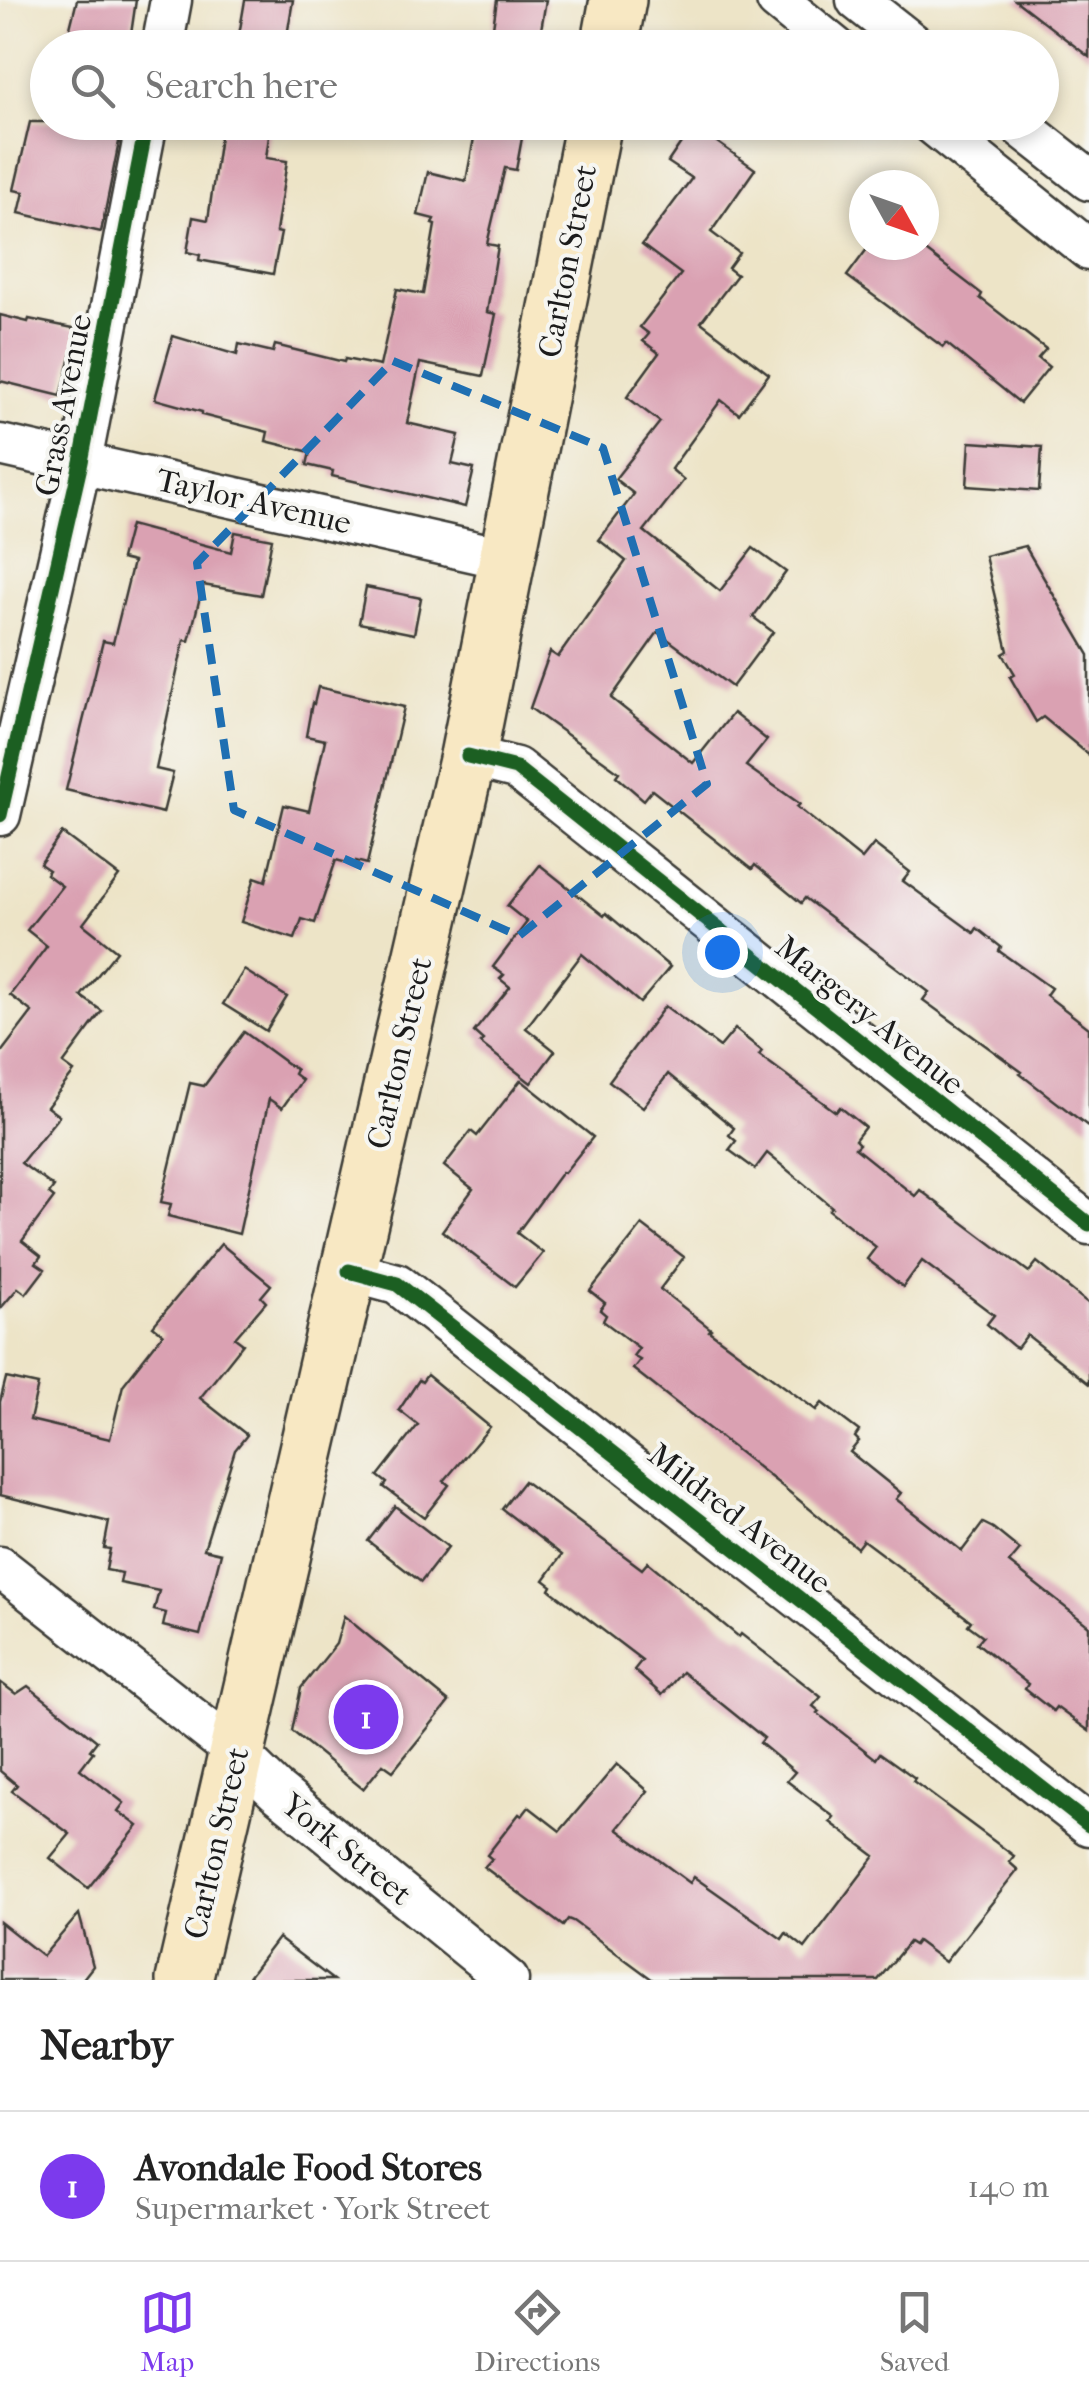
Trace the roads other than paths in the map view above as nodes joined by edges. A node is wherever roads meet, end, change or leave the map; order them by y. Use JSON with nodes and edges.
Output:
{"nodes":[{"id":1,"x":171,"y":0,"type":"edge"},
{"id":2,"x":618,"y":0,"type":"edge"},
{"id":3,"x":777,"y":0,"type":"edge"},
{"id":4,"x":856,"y":0,"type":"edge"},
{"id":5,"x":165,"y":30,"type":"edge"},
{"id":6,"x":612,"y":30,"type":"edge"},
{"id":7,"x":814,"y":30,"type":"edge"},
{"id":8,"x":895,"y":30,"type":"edge"},
{"id":9,"x":144,"y":140,"type":"edge"},
{"id":10,"x":590,"y":140,"type":"edge"},
{"id":11,"x":952,"y":140,"type":"edge"},
{"id":12,"x":1038,"y":140,"type":"edge"},
{"id":13,"x":1089,"y":180,"type":"edge"},
{"id":14,"x":1089,"y":250,"type":"edge"},
{"id":15,"x":0,"y":444,"type":"edge"},
{"id":16,"x":81,"y":462,"type":"junction"},
{"id":17,"x":507,"y":558,"type":"junction"},
{"id":18,"x":468,"y":756,"type":"junction"},
{"id":19,"x":0,"y":815,"type":"edge"},
{"id":20,"x":1089,"y":1224,"type":"edge"},
{"id":21,"x":349,"y":1271,"type":"junction"},
{"id":22,"x":0,"y":1567,"type":"edge"},
{"id":23,"x":238,"y":1753,"type":"junction"},
{"id":24,"x":1089,"y":1825,"type":"edge"},
{"id":25,"x":184,"y":1980,"type":"edge"},
{"id":26,"x":508,"y":1980,"type":"edge"}],
"edges":[{"from":1,"to":5,"type":"street"},
{"from":2,"to":6,"type":"main road"},
{"from":3,"to":7,"type":"street"},
{"from":4,"to":8,"type":"street"},
{"from":9,"to":16,"type":"street","name":"Grass Avenue"},
{"from":10,"to":17,"type":"main road","name":"Carlton Street"},
{"from":11,"to":14,"type":"street"},
{"from":12,"to":13,"type":"street"},
{"from":15,"to":16,"type":"street","name":"Taylor Avenue"},
{"from":16,"to":17,"type":"street","name":"Taylor Avenue"},
{"from":16,"to":19,"type":"street","name":"Grass Avenue"},
{"from":17,"to":18,"type":"main road","name":"Carlton Street"},
{"from":18,"to":20,"type":"street","name":"Margery Avenue"},
{"from":18,"to":21,"type":"main road","name":"Carlton Street"},
{"from":21,"to":23,"type":"main road","name":"Carlton Street"},
{"from":21,"to":24,"type":"street","name":"Mildred Avenue"},
{"from":22,"to":23,"type":"street","name":"York Street"},
{"from":23,"to":25,"type":"main road","name":"Carlton Street"},
{"from":23,"to":26,"type":"street","name":"York Street"}]}
